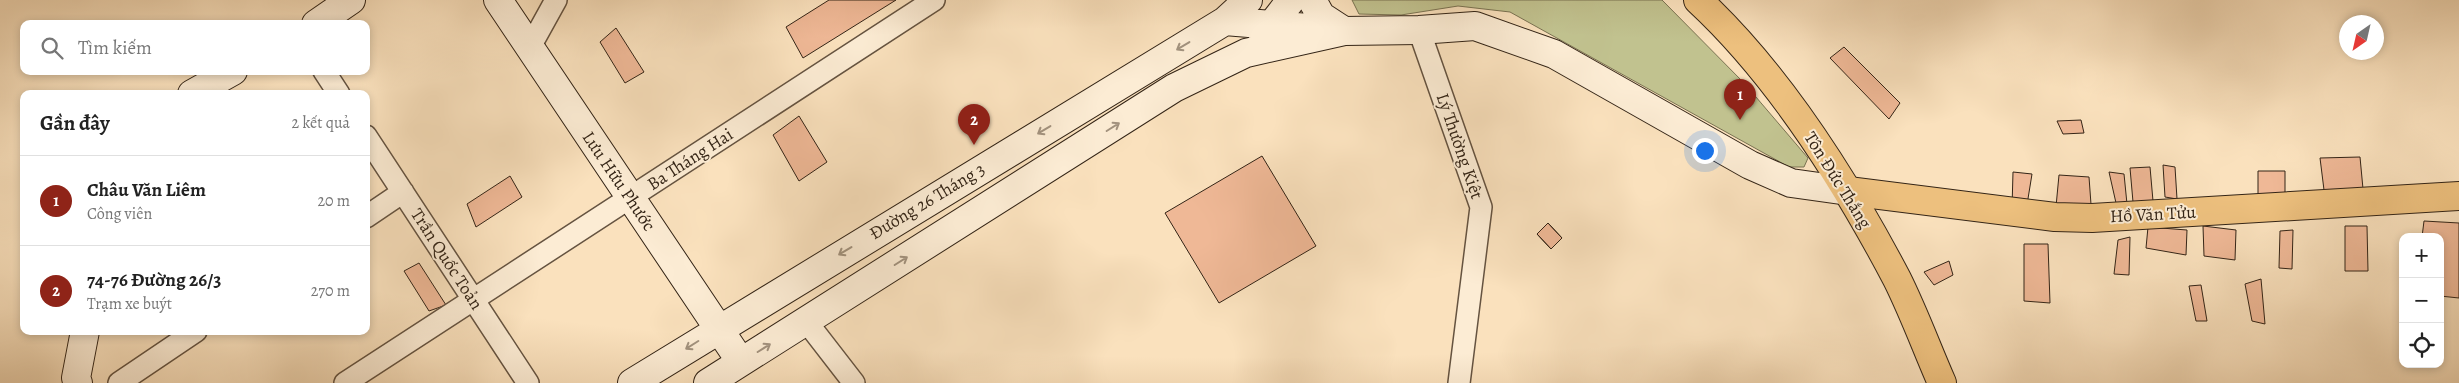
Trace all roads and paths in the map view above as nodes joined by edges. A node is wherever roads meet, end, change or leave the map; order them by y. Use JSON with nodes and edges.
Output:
{"nodes":[{"id":1,"x":351,"y":0,"type":"edge"},
{"id":2,"x":498,"y":0,"type":"edge"},
{"id":3,"x":556,"y":0,"type":"edge"},
{"id":4,"x":934,"y":0,"type":"edge"},
{"id":5,"x":1248,"y":0,"type":"edge"},
{"id":6,"x":1291,"y":0,"type":"edge"},
{"id":7,"x":1312,"y":0,"type":"edge"},
{"id":8,"x":1698,"y":0,"type":"edge"},
{"id":9,"x":322,"y":20,"type":"edge"},
{"id":10,"x":1225,"y":21,"type":"junction"},
{"id":11,"x":1273,"y":26,"type":"junction"},
{"id":12,"x":1419,"y":30,"type":"junction"},
{"id":13,"x":1344,"y":31,"type":"junction"},
{"id":14,"x":530,"y":48,"type":"junction"},
{"id":15,"x":1246,"y":53,"type":"junction"},
{"id":16,"x":226,"y":75,"type":"edge"},
{"id":17,"x":327,"y":75,"type":"edge"},
{"id":18,"x":199,"y":90,"type":"edge"},
{"id":19,"x":336,"y":90,"type":"edge"},
{"id":20,"x":370,"y":142,"type":"edge"},
{"id":21,"x":1848,"y":191,"type":"junction"},
{"id":22,"x":403,"y":192,"type":"junction"},
{"id":23,"x":2459,"y":196,"type":"edge"},
{"id":24,"x":630,"y":197,"type":"junction"},
{"id":25,"x":370,"y":214,"type":"edge"},
{"id":26,"x":474,"y":299,"type":"junction"},
{"id":27,"x":806,"y":321,"type":"junction"},
{"id":28,"x":717,"y":329,"type":"junction"},
{"id":29,"x":84,"y":335,"type":"edge"},
{"id":30,"x":190,"y":335,"type":"edge"},
{"id":31,"x":741,"y":362,"type":"junction"},
{"id":32,"x":78,"y":383,"type":"edge"},
{"id":33,"x":118,"y":383,"type":"edge"},
{"id":34,"x":345,"y":383,"type":"edge"},
{"id":35,"x":528,"y":383,"type":"edge"},
{"id":36,"x":632,"y":383,"type":"edge"},
{"id":37,"x":708,"y":383,"type":"edge"},
{"id":38,"x":854,"y":383,"type":"edge"},
{"id":39,"x":1459,"y":383,"type":"edge"},
{"id":40,"x":1942,"y":383,"type":"edge"}],
"edges":[{"from":1,"to":9,"type":"street"},
{"from":2,"to":14,"type":"street","name":"Lưu Hữu Phước"},
{"from":3,"to":14,"type":"street"},
{"from":4,"to":24,"type":"street","name":"Ba Tháng Hai"},
{"from":5,"to":10,"type":"street","name":"Đường 26 Tháng 3"},
{"from":6,"to":11,"type":"street"},
{"from":7,"to":13,"type":"street"},
{"from":8,"to":21,"type":"main road","name":"Tôn Đức Thắng"},
{"from":10,"to":11,"type":"street"},
{"from":10,"to":28,"type":"street","name":"Đường 26 Tháng 3","one_way":true},
{"from":11,"to":13,"type":"street"},
{"from":11,"to":15,"type":"street"},
{"from":12,"to":13,"type":"street"},
{"from":12,"to":21,"type":"street"},
{"from":12,"to":39,"type":"street","name":"Lý Thường Kiệt"},
{"from":13,"to":15,"type":"street"},
{"from":14,"to":24,"type":"street","name":"Lưu Hữu Phước"},
{"from":27,"to":15,"type":"street","name":"Đường 26 Tháng 3","one_way":true},
{"from":16,"to":18,"type":"street"},
{"from":17,"to":19,"type":"street"},
{"from":20,"to":22,"type":"street","name":"Trần Quốc Toản"},
{"from":21,"to":23,"type":"main road","name":"Hồ Văn Tửu"},
{"from":21,"to":40,"type":"main road","name":"Tôn Đức Thắng"},
{"from":22,"to":25,"type":"street"},
{"from":22,"to":26,"type":"street","name":"Trần Quốc Toản"},
{"from":24,"to":26,"type":"street","name":"Ba Tháng Hai"},
{"from":24,"to":28,"type":"street","name":"Lưu Hữu Phước"},
{"from":26,"to":34,"type":"street","name":"Ba Tháng Hai"},
{"from":26,"to":35,"type":"street","name":"Trần Quốc Toản"},
{"from":31,"to":27,"type":"street","name":"Đường 26 Tháng 3","one_way":true},
{"from":27,"to":38,"type":"street"},
{"from":28,"to":31,"type":"street","name":"Lưu Hữu Phước"},
{"from":28,"to":36,"type":"street","name":"Đường 26 Tháng 3","one_way":true},
{"from":29,"to":32,"type":"street"},
{"from":30,"to":33,"type":"street"},
{"from":31,"to":37,"type":"street","name":"Đường 26 Tháng 3"}]}
